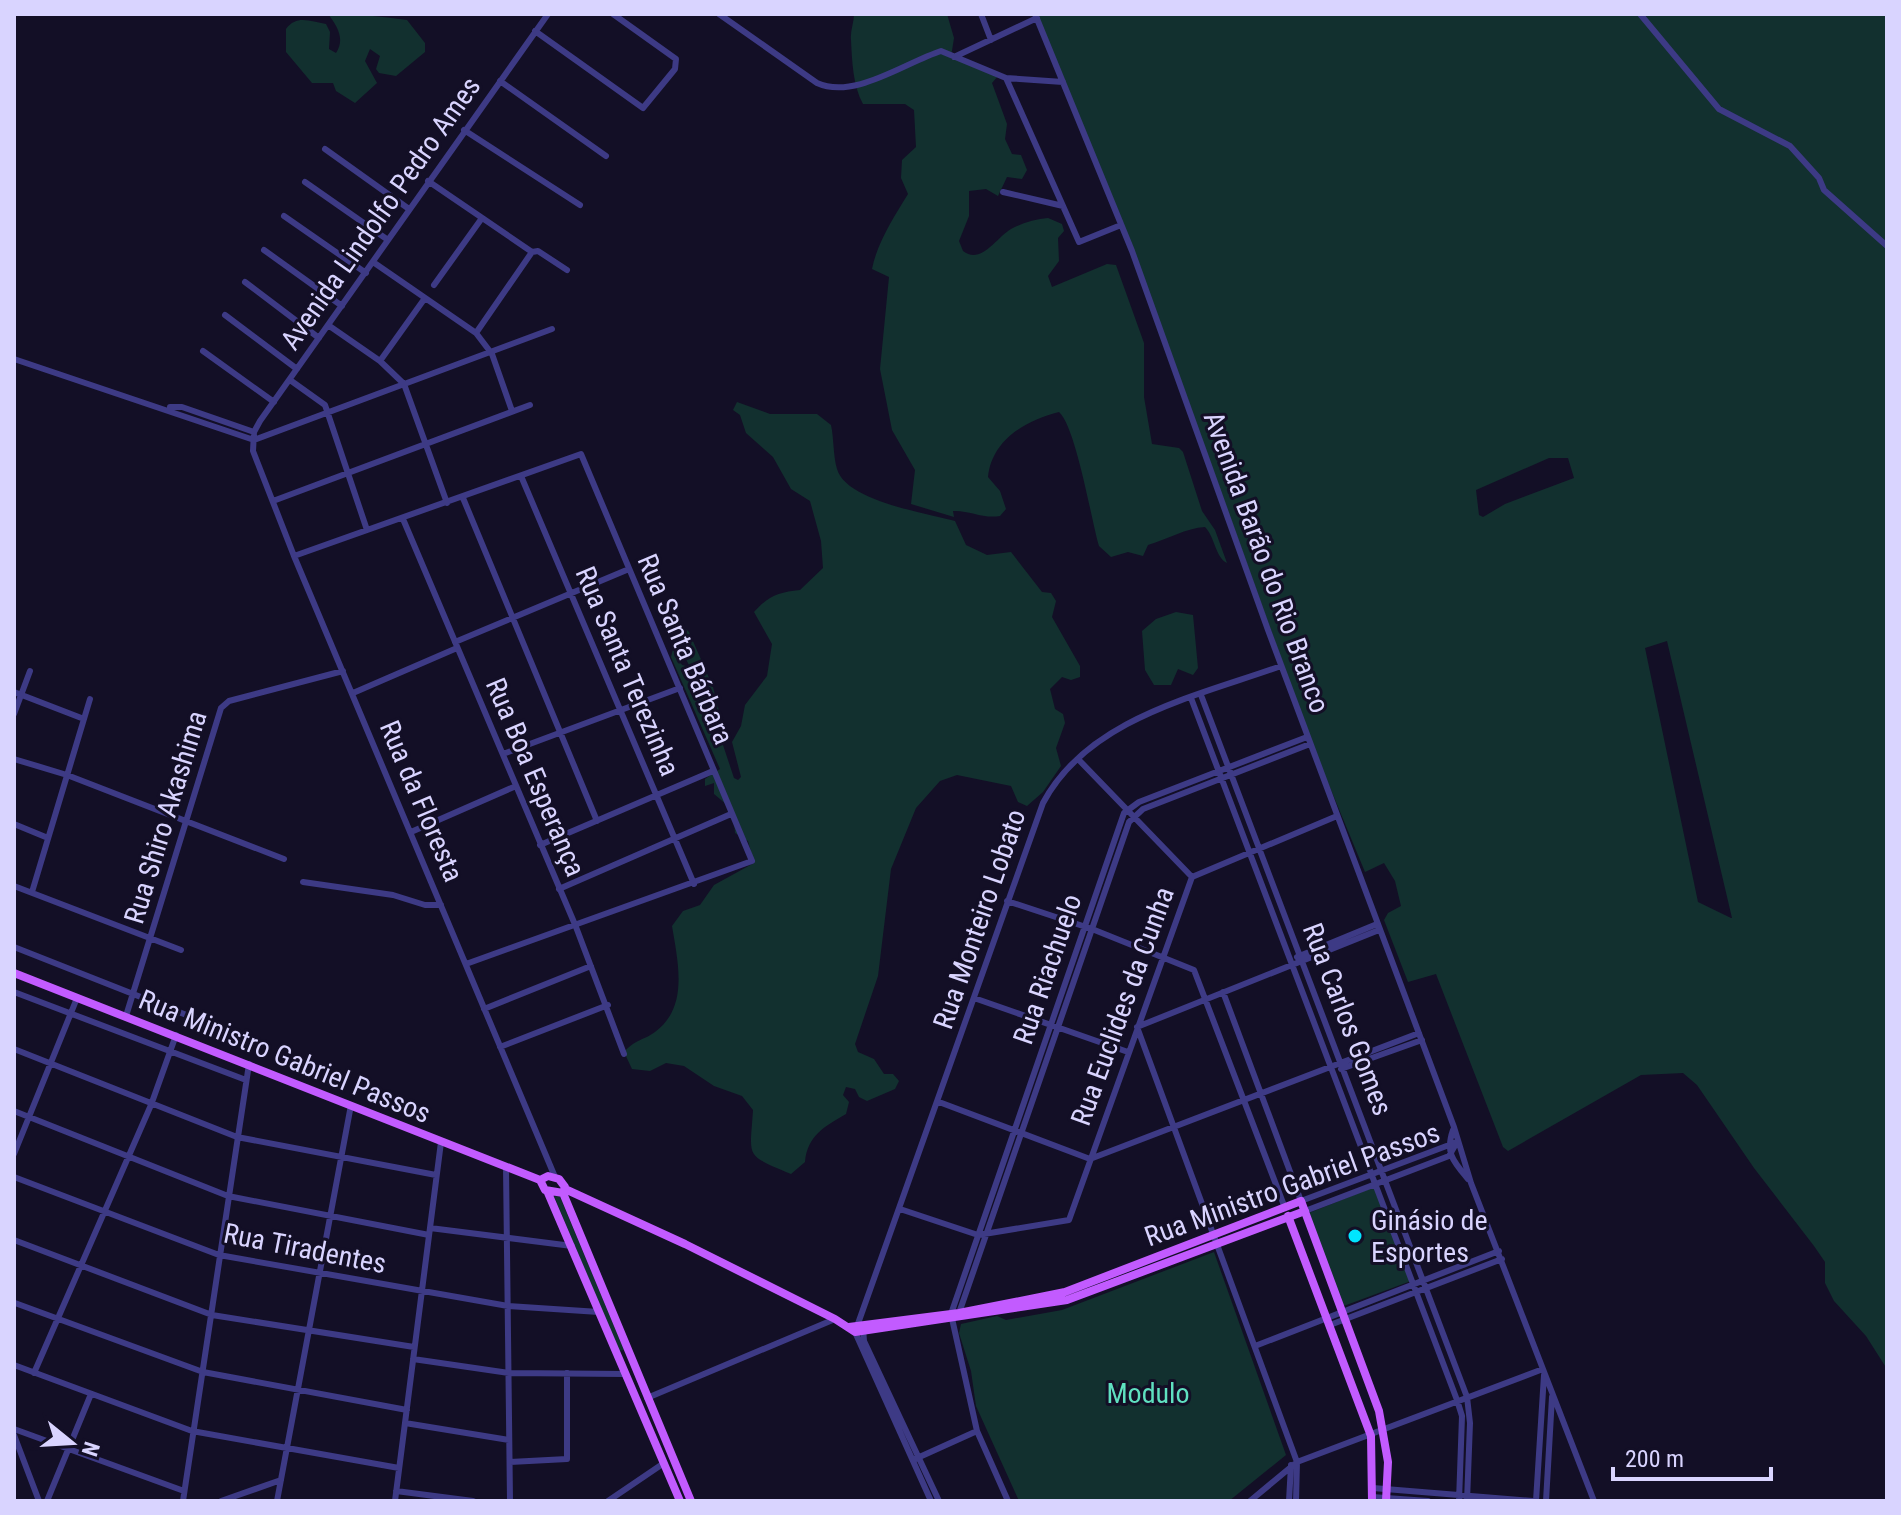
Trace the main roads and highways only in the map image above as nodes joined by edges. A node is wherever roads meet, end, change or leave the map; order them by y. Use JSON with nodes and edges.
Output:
{"nodes":[{"id":1,"x":14,"y":973,"type":"edge"},
{"id":2,"x":540,"y":1180,"type":"junction"},
{"id":3,"x":564,"y":1191,"type":"junction"},
{"id":4,"x":548,"y":1192,"type":"junction"},
{"id":5,"x":1285,"y":1208,"type":"junction"},
{"id":6,"x":1305,"y":1211,"type":"junction"},
{"id":7,"x":1289,"y":1217,"type":"junction"},
{"id":8,"x":1216,"y":1240,"type":"junction"},
{"id":9,"x":628,"y":1352,"type":"junction"},
{"id":10,"x":617,"y":1355,"type":"junction"},
{"id":11,"x":1364,"y":1370,"type":"junction"},
{"id":12,"x":1349,"y":1376,"type":"junction"},
{"id":13,"x":1372,"y":1495,"type":"edge"},
{"id":14,"x":1387,"y":1496,"type":"edge"},
{"id":15,"x":680,"y":1501,"type":"edge"},
{"id":16,"x":691,"y":1501,"type":"edge"}],
"edges":[{"from":1,"to":2,"type":"main road","name":"Rua Ministro Gabriel Passos"},
{"from":2,"to":3,"type":"main road","name":"Rua Ministro Gabriel Passos"},
{"from":2,"to":4,"type":"main road"},
{"from":3,"to":4,"type":"main road"},
{"from":3,"to":8,"type":"main road","name":"Rua Ministro Gabriel Passos"},
{"from":3,"to":9,"type":"main road"},
{"from":4,"to":10,"type":"main road"},
{"from":5,"to":6,"type":"main road","name":"Rua Ministro Gabriel Passos"},
{"from":5,"to":7,"type":"main road"},
{"from":5,"to":8,"type":"main road","name":"Rua Ministro Gabriel Passos"},
{"from":6,"to":7,"type":"main road","name":"Rua Ministro Gabriel Passos"},
{"from":6,"to":11,"type":"main road"},
{"from":7,"to":8,"type":"main road","name":"Rua Ministro Gabriel Passos"},
{"from":7,"to":12,"type":"main road"},
{"from":9,"to":10,"type":"main road"},
{"from":9,"to":16,"type":"main road"},
{"from":10,"to":15,"type":"main road"},
{"from":11,"to":12,"type":"main road"},
{"from":11,"to":14,"type":"main road"},
{"from":12,"to":13,"type":"main road"}]}
